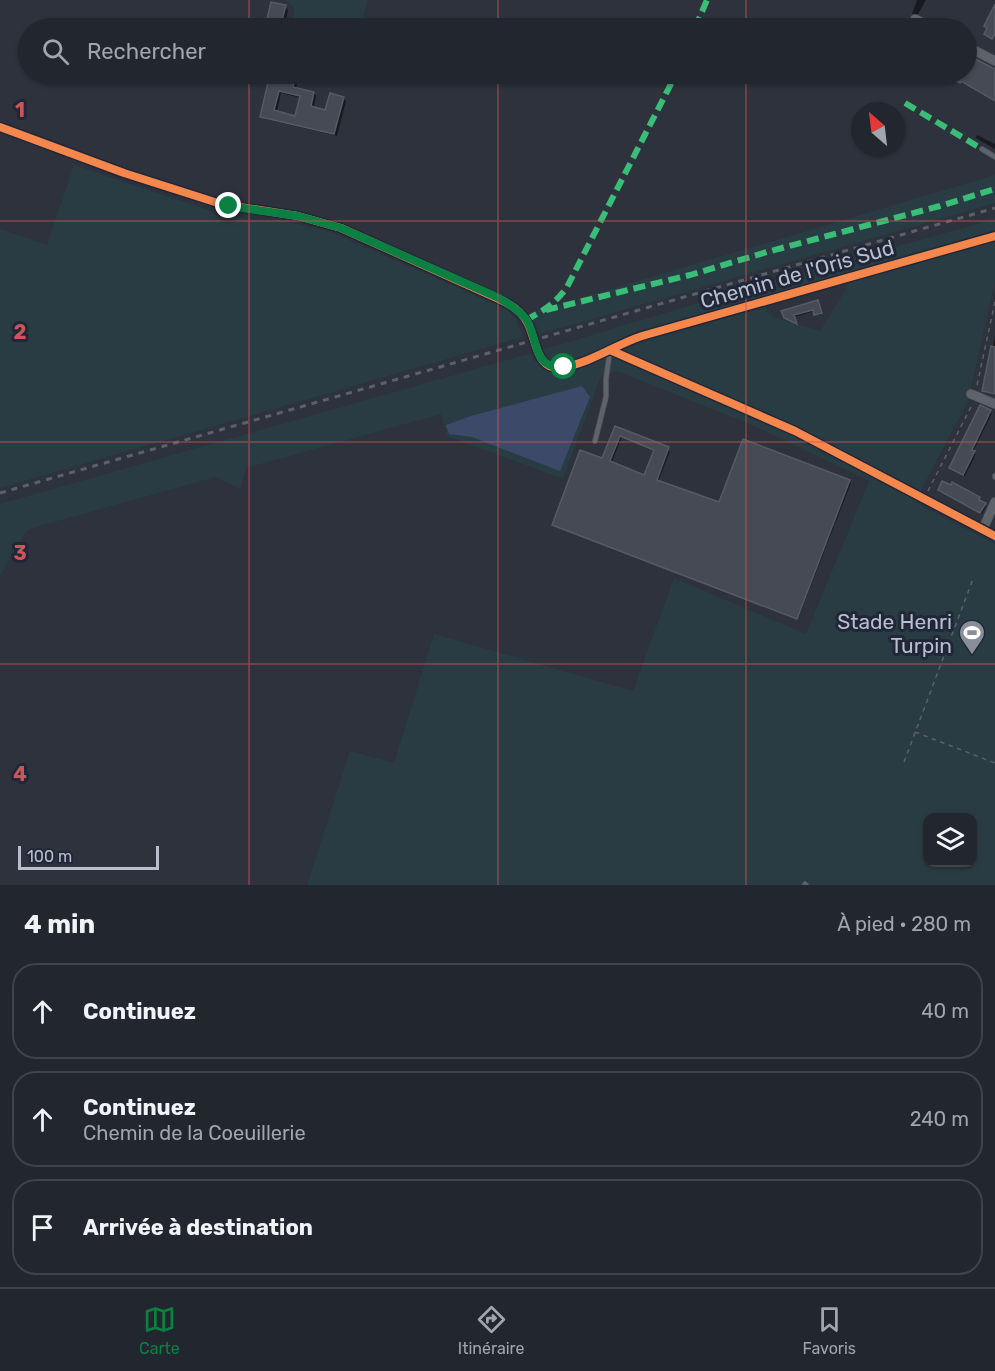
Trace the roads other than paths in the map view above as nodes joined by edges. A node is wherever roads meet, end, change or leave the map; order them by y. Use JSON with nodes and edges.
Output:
{"nodes":[{"id":1,"x":977,"y":52,"type":"edge"},
{"id":2,"x":995,"y":61,"type":"edge"},
{"id":3,"x":0,"y":128,"type":"edge"},
{"id":4,"x":982,"y":149,"type":"dead end"},
{"id":5,"x":995,"y":157,"type":"edge"},
{"id":6,"x":995,"y":236,"type":"edge"},
{"id":7,"x":610,"y":350,"type":"junction"},
{"id":8,"x":971,"y":394,"type":"dead end"},
{"id":9,"x":995,"y":404,"type":"edge"},
{"id":10,"x":595,"y":441,"type":"dead end"},
{"id":11,"x":995,"y":502,"type":"edge"},
{"id":12,"x":983,"y":529,"type":"junction"},
{"id":13,"x":995,"y":536,"type":"edge"}],
"edges":[{"from":1,"to":2,"type":"street"},
{"from":3,"to":7,"type":"street","name":"Chemin de l'Oris Sud"},
{"from":4,"to":5,"type":"lane"},
{"from":6,"to":7,"type":"street","name":"Chemin de l'Oris Sud"},
{"from":7,"to":10,"type":"lane"},
{"from":7,"to":12,"type":"street"},
{"from":8,"to":9,"type":"street"},
{"from":11,"to":12,"type":"street"},
{"from":12,"to":13,"type":"street"}]}
